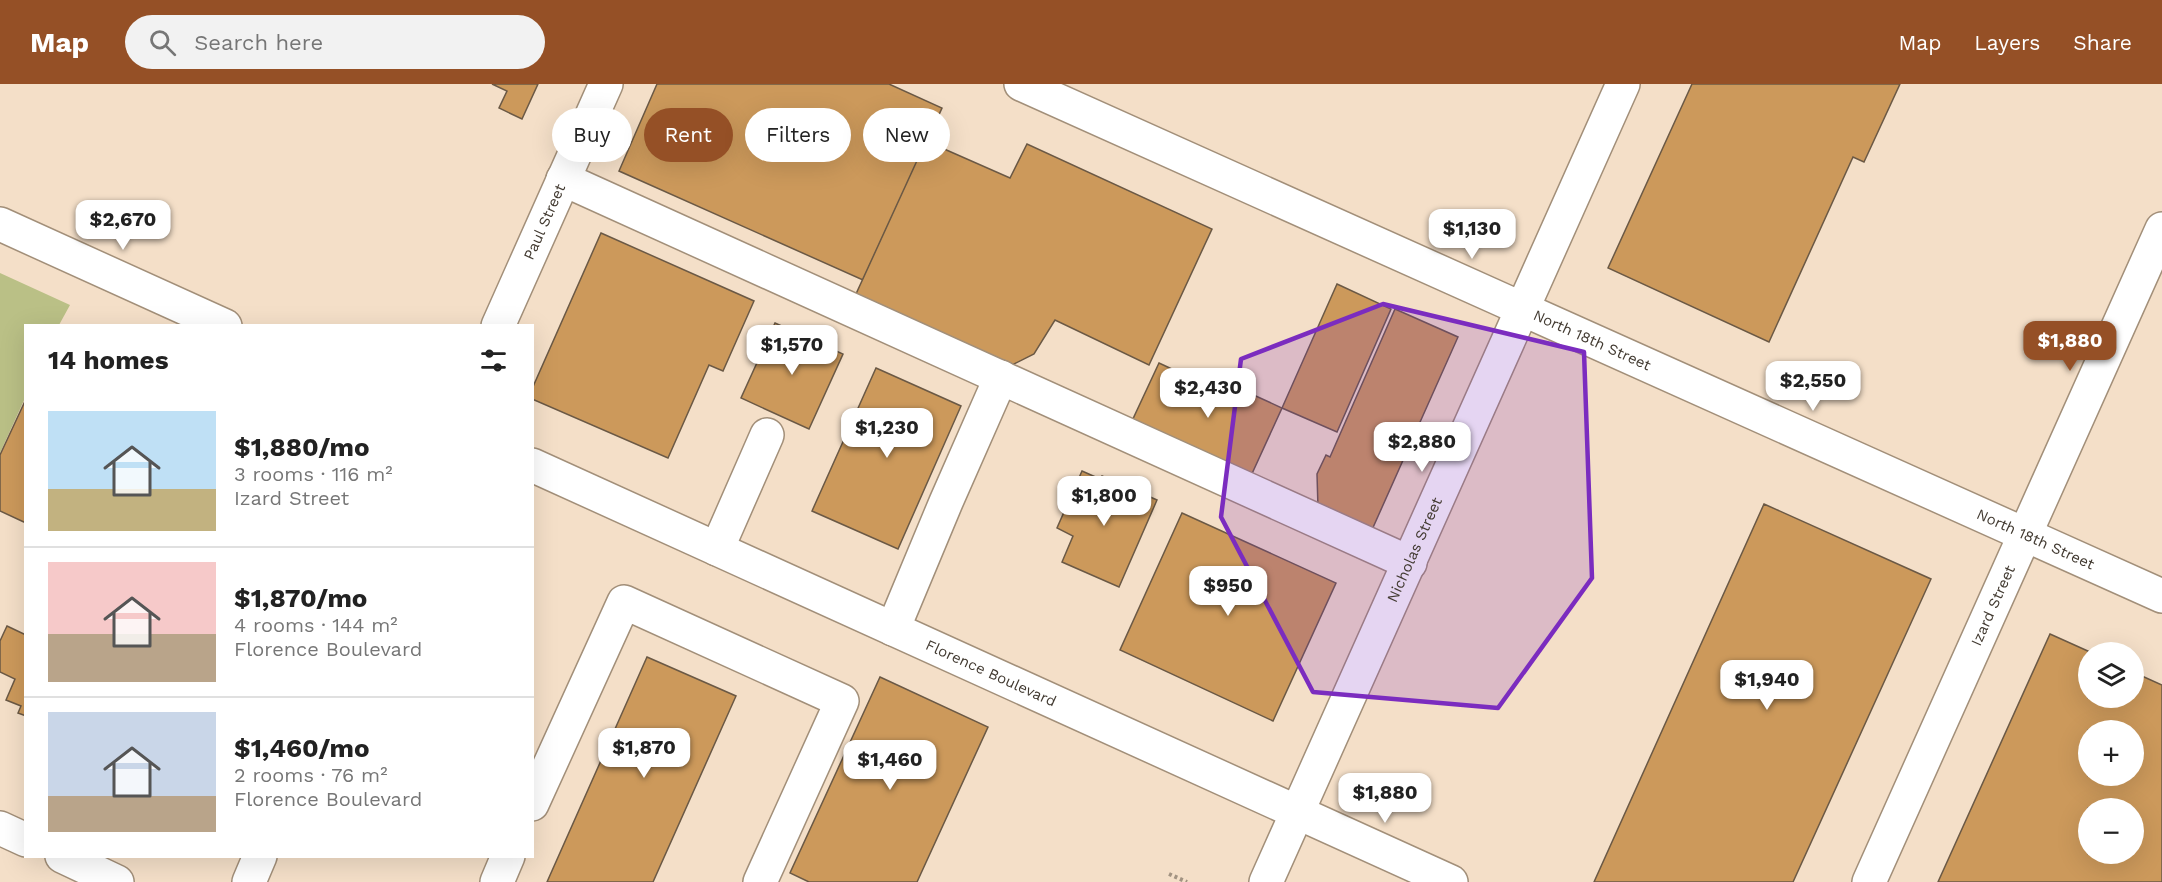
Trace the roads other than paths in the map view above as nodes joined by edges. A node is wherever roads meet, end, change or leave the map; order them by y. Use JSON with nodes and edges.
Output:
{"nodes":[{"id":1,"x":606,"y":84,"type":"edge"},
{"id":2,"x":1021,"y":84,"type":"edge"},
{"id":3,"x":1623,"y":84,"type":"edge"},
{"id":4,"x":563,"y":179,"type":"junction"},
{"id":5,"x":0,"y":224,"type":"edge"},
{"id":6,"x":2162,"y":229,"type":"edge"},
{"id":7,"x":1522,"y":310,"type":"junction"},
{"id":8,"x":221,"y":324,"type":"edge"},
{"id":9,"x":499,"y":324,"type":"edge"},
{"id":10,"x":1001,"y":377,"type":"junction"},
{"id":11,"x":767,"y":435,"type":"dead end"},
{"id":12,"x":534,"y":466,"type":"edge"},
{"id":13,"x":2025,"y":535,"type":"junction"},
{"id":14,"x":717,"y":549,"type":"junction"},
{"id":15,"x":1410,"y":562,"type":"junction"},
{"id":16,"x":2162,"y":596,"type":"edge"},
{"id":17,"x":894,"y":629,"type":"junction"},
{"id":18,"x":541,"y":764,"type":"edge"},
{"id":19,"x":534,"y":795,"type":"edge"},
{"id":20,"x":1297,"y":813,"type":"junction"},
{"id":21,"x":0,"y":828,"type":"edge"},
{"id":22,"x":24,"y":839,"type":"edge"},
{"id":23,"x":66,"y":858,"type":"edge"},
{"id":24,"x":259,"y":858,"type":"edge"},
{"id":25,"x":507,"y":858,"type":"edge"},
{"id":26,"x":117,"y":882,"type":"edge"},
{"id":27,"x":249,"y":882,"type":"edge"},
{"id":28,"x":497,"y":882,"type":"edge"},
{"id":29,"x":760,"y":882,"type":"edge"},
{"id":30,"x":1266,"y":882,"type":"edge"},
{"id":31,"x":1451,"y":882,"type":"edge"},
{"id":32,"x":1869,"y":882,"type":"edge"}],
"edges":[{"from":1,"to":4,"type":"street","name":"Paul Street"},
{"from":2,"to":7,"type":"street","name":"North 18th Street"},
{"from":3,"to":7,"type":"street","name":"Nicholas Street"},
{"from":4,"to":9,"type":"street","name":"Paul Street"},
{"from":4,"to":10,"type":"street"},
{"from":5,"to":8,"type":"street"},
{"from":6,"to":13,"type":"street","name":"Izard Street"},
{"from":7,"to":13,"type":"street","name":"North 18th Street"},
{"from":7,"to":15,"type":"street","name":"Nicholas Street"},
{"from":10,"to":15,"type":"street"},
{"from":10,"to":17,"type":"street"},
{"from":11,"to":14,"type":"street"},
{"from":12,"to":14,"type":"street","name":"Florence Boulevard"},
{"from":13,"to":16,"type":"street","name":"North 18th Street"},
{"from":13,"to":32,"type":"street","name":"Izard Street"},
{"from":14,"to":17,"type":"street","name":"Florence Boulevard"},
{"from":15,"to":20,"type":"street","name":"Nicholas Street"},
{"from":17,"to":20,"type":"street","name":"Florence Boulevard"},
{"from":18,"to":19,"type":"street"},
{"from":18,"to":29,"type":"street"},
{"from":20,"to":30,"type":"street","name":"Nicholas Street"},
{"from":20,"to":31,"type":"street","name":"Florence Boulevard"},
{"from":21,"to":22,"type":"street"},
{"from":23,"to":26,"type":"street"},
{"from":24,"to":27,"type":"street"},
{"from":25,"to":28,"type":"street"}]}
